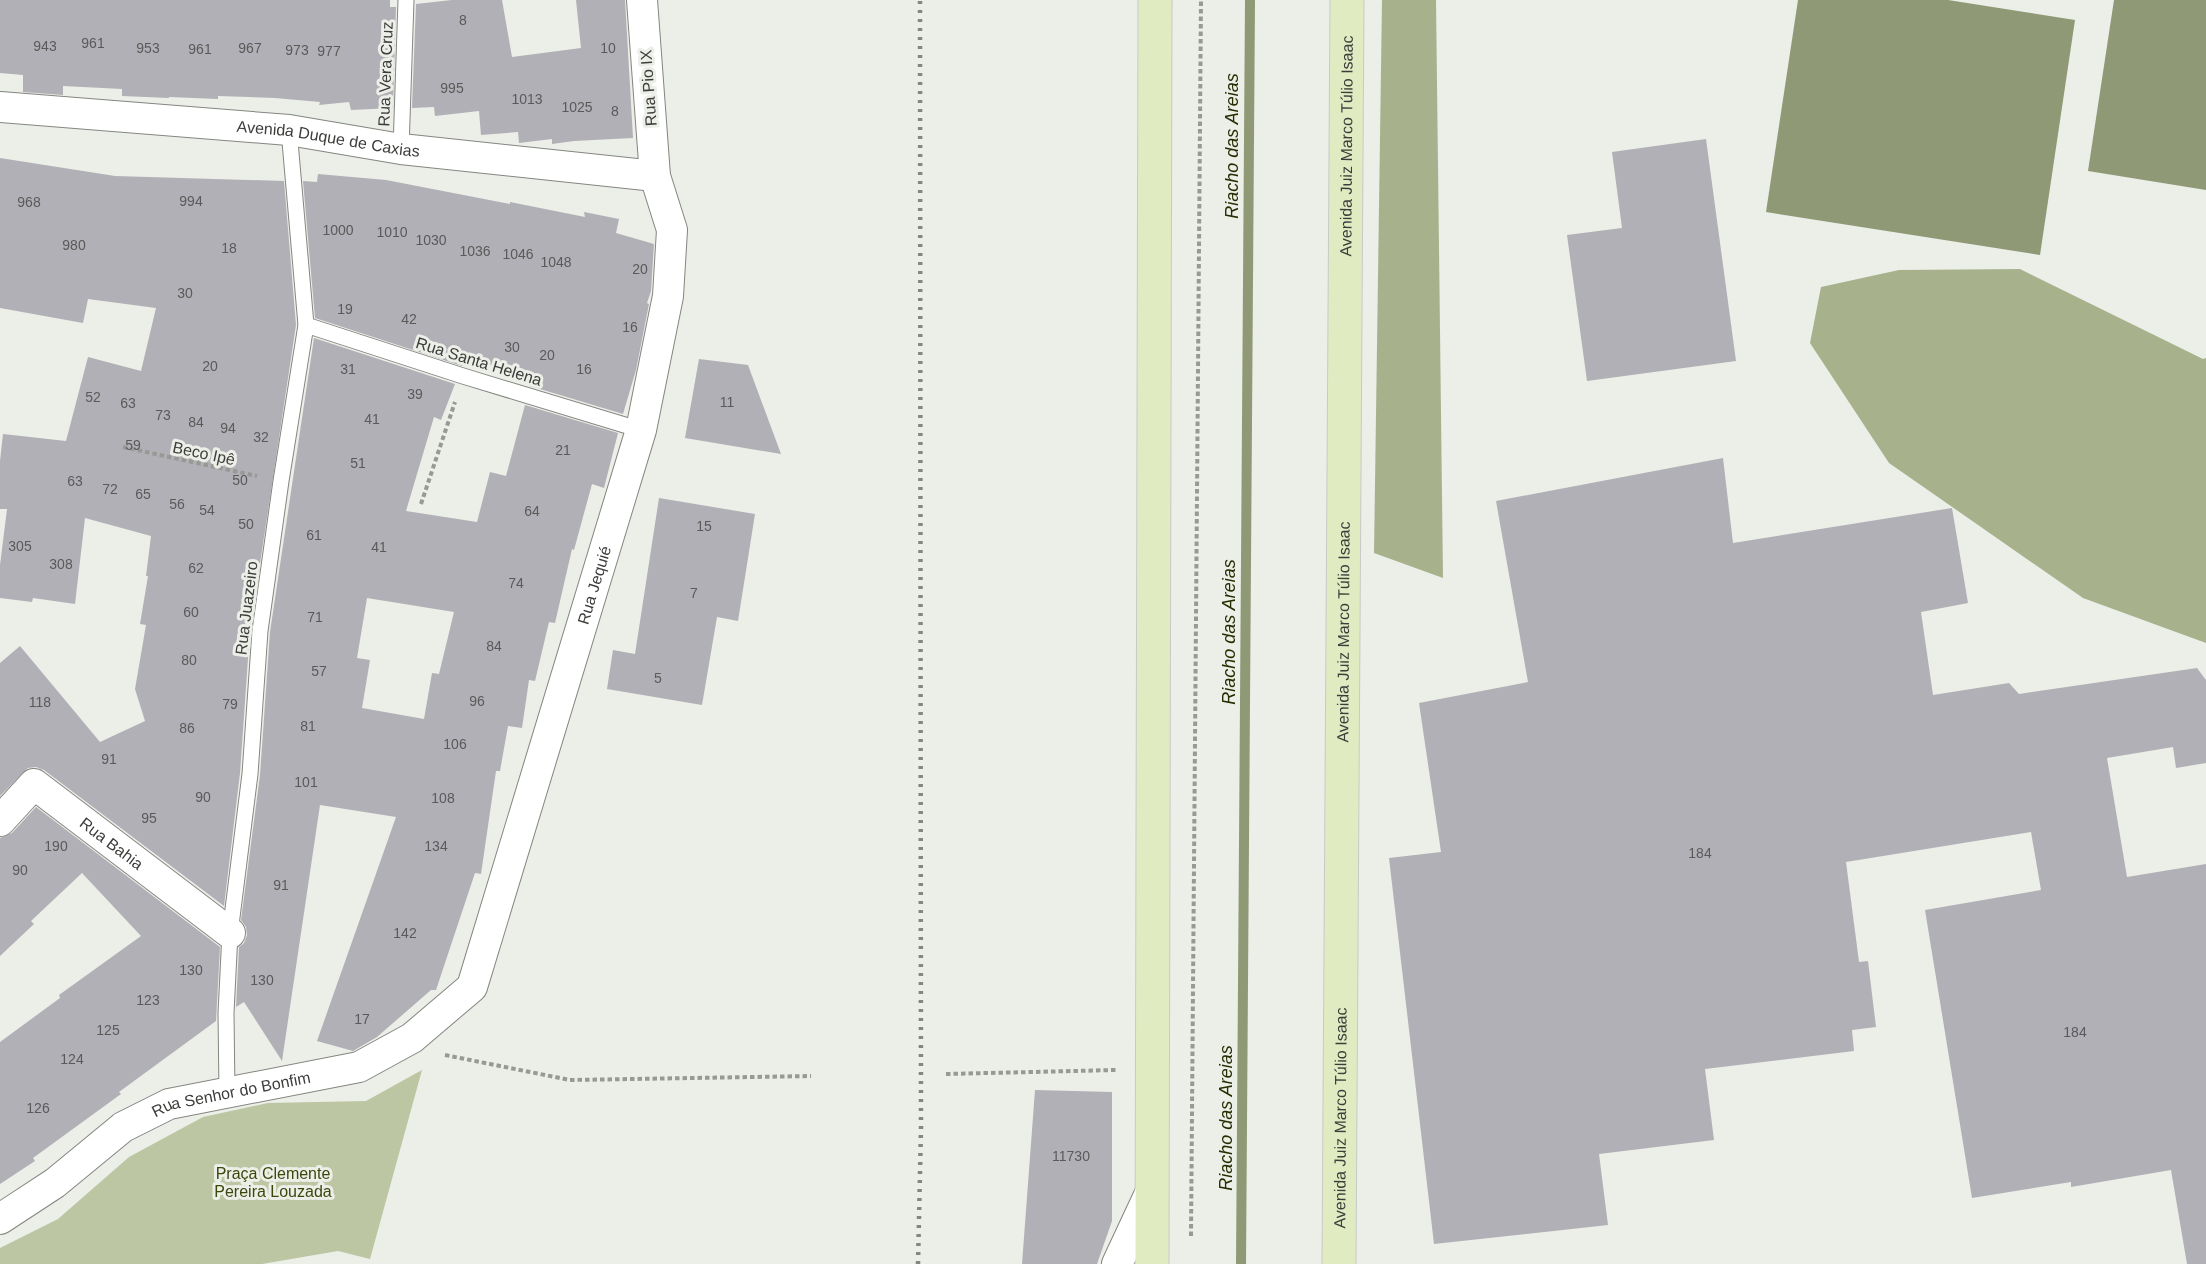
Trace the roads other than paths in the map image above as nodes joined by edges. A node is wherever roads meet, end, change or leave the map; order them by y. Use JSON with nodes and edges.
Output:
{"nodes":[{"id":1,"x":406,"y":0,"type":"edge"},
{"id":2,"x":642,"y":0,"type":"edge"},
{"id":3,"x":1155,"y":0,"type":"edge"},
{"id":4,"x":1347,"y":0,"type":"edge"},
{"id":5,"x":0,"y":107,"type":"edge"},
{"id":6,"x":289,"y":130,"type":"junction"},
{"id":7,"x":400,"y":149,"type":"junction"},
{"id":8,"x":655,"y":176,"type":"junction"},
{"id":9,"x":306,"y":325,"type":"junction"},
{"id":10,"x":642,"y":430,"type":"junction"},
{"id":11,"x":0,"y":821,"type":"edge"},
{"id":12,"x":230,"y":933,"type":"junction"},
{"id":13,"x":472,"y":987,"type":"joint"},
{"id":14,"x":227,"y":1093,"type":"junction"},
{"id":15,"x":1153,"y":1186,"type":"junction"},
{"id":16,"x":0,"y":1219,"type":"edge"},
{"id":17,"x":1117,"y":1264,"type":"edge"},
{"id":18,"x":1152,"y":1264,"type":"edge"},
{"id":19,"x":1339,"y":1264,"type":"edge"}],
"edges":[{"from":1,"to":7,"type":"lane","name":"Rua Vera Cruz"},
{"from":2,"to":8,"type":"street","name":"Rua Pio IX"},
{"from":3,"to":15,"type":"main road"},
{"from":4,"to":19,"type":"main road","name":"Avenida Juiz Marco Túlio Isaac"},
{"from":5,"to":6,"type":"street","name":"Avenida Duque de Caxias"},
{"from":6,"to":7,"type":"street","name":"Avenida Duque de Caxias"},
{"from":6,"to":9,"type":"lane","name":"Rua Juazeiro"},
{"from":7,"to":8,"type":"street","name":"Avenida Duque de Caxias"},
{"from":8,"to":10,"type":"street","name":"Rua Jequié"},
{"from":9,"to":10,"type":"lane","name":"Rua Santa Helena"},
{"from":9,"to":12,"type":"lane","name":"Rua Juazeiro"},
{"from":10,"to":13,"type":"street","name":"Rua Jequié"},
{"from":11,"to":12,"type":"street","name":"Rua Bahia"},
{"from":12,"to":14,"type":"lane","name":"Rua Juazeiro"},
{"from":13,"to":14,"type":"street","name":"Rua Senhor do Bonfim"},
{"from":14,"to":16,"type":"street","name":"Rua Senhor do Bonfim"},
{"from":15,"to":17,"type":"street"},
{"from":15,"to":18,"type":"main road"}]}
